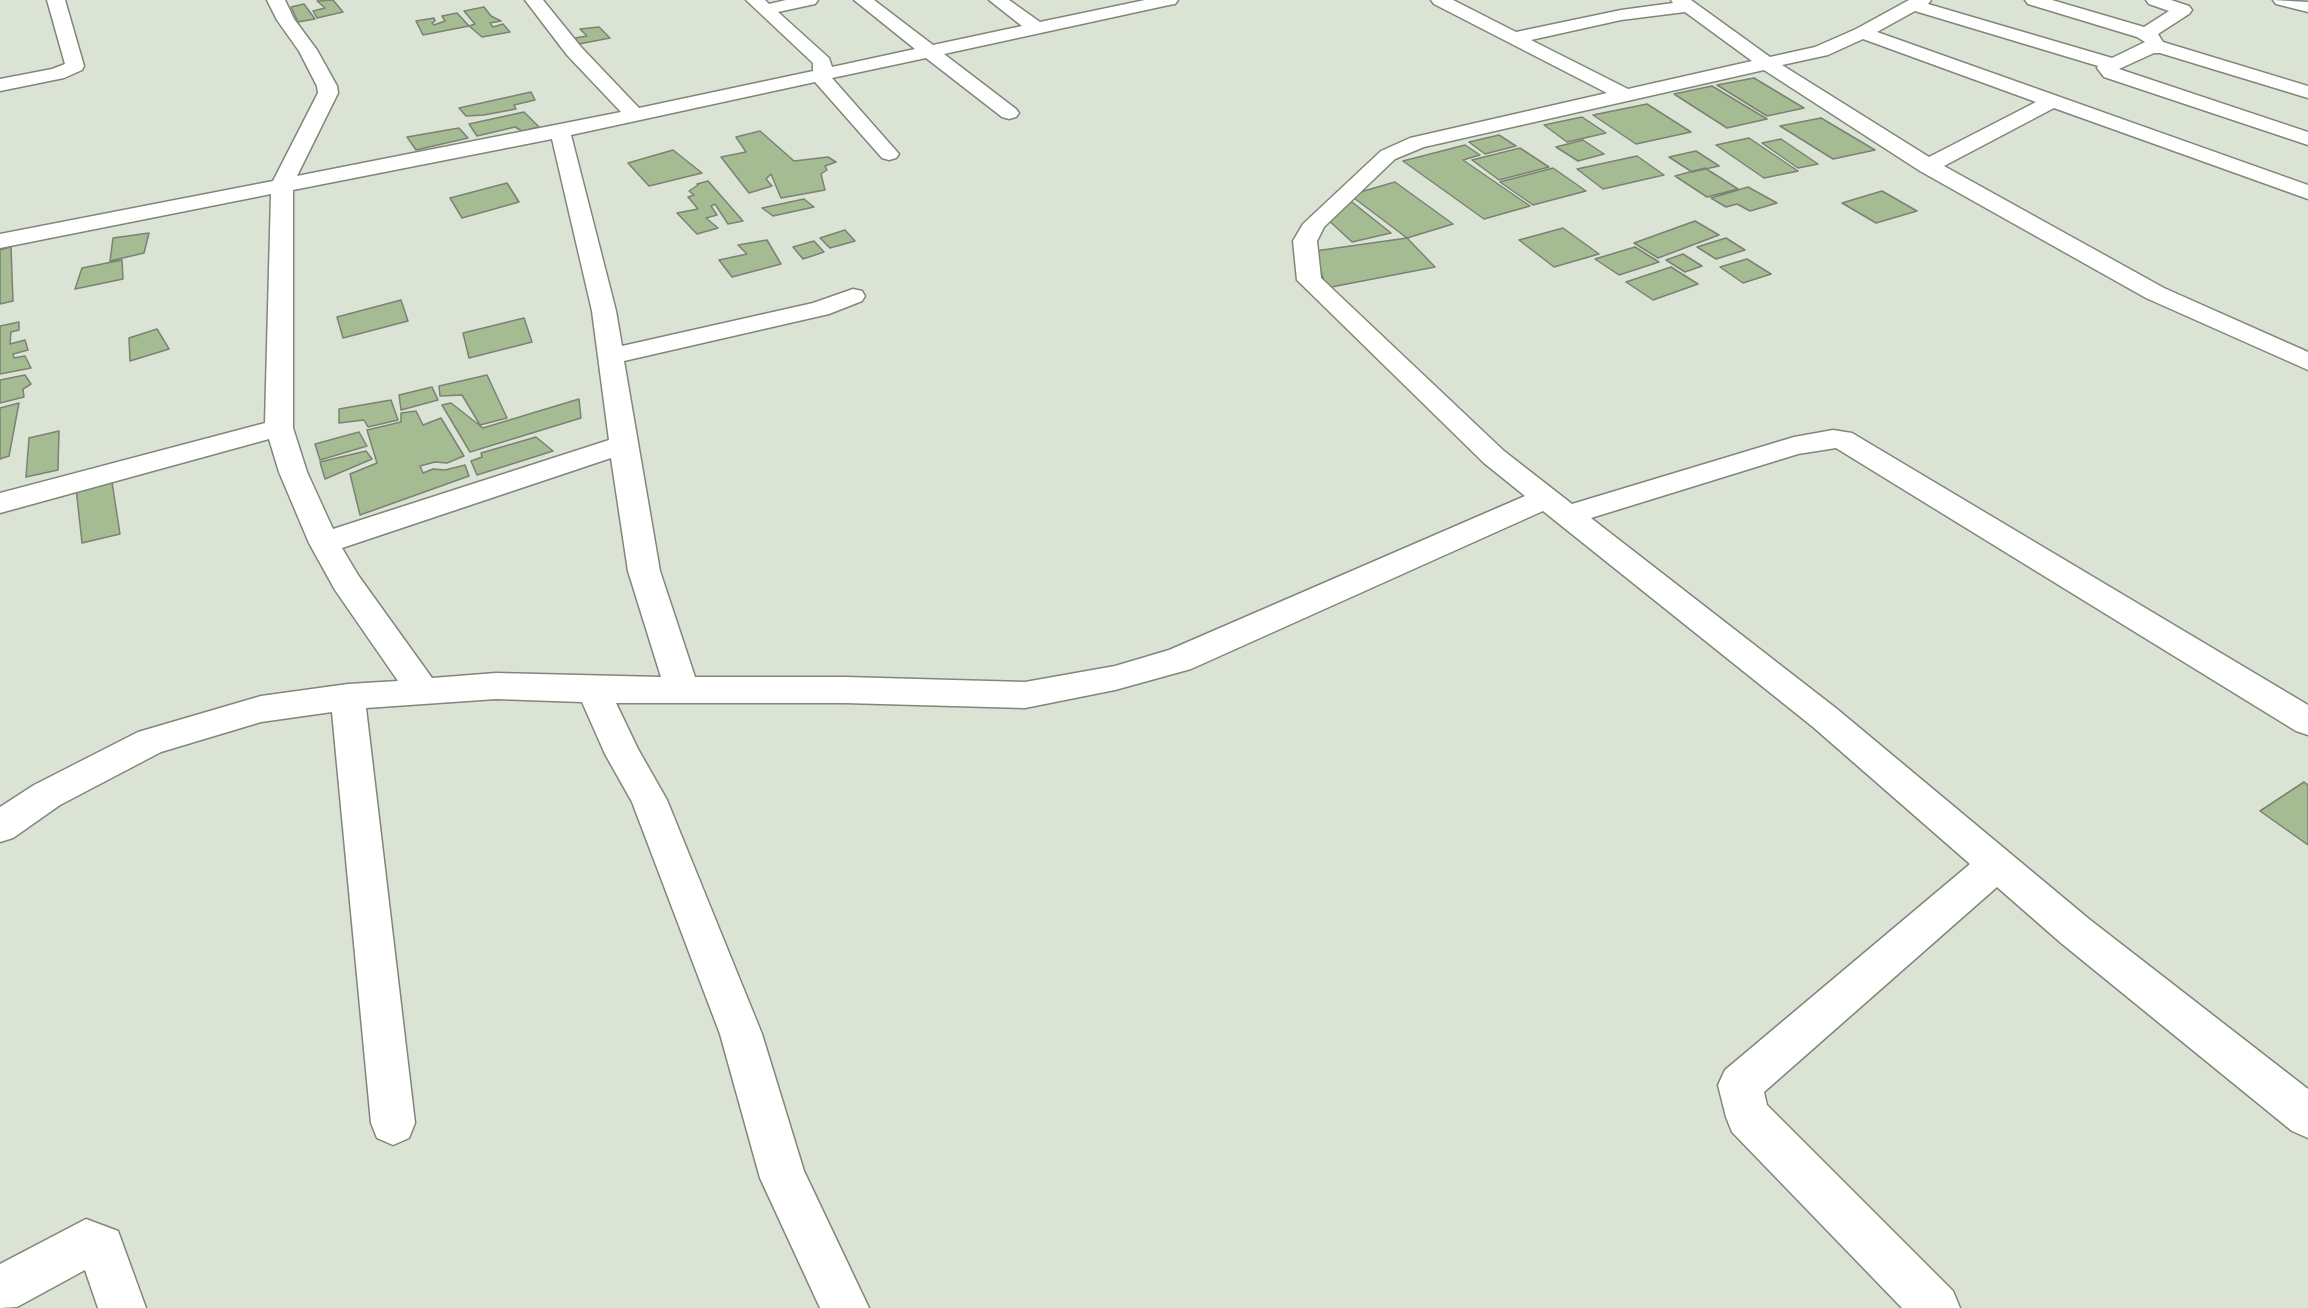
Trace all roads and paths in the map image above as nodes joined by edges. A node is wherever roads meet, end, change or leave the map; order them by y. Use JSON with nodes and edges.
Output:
{"nodes":[{"id":1,"x":56,"y":0,"type":"edge"},
{"id":2,"x":534,"y":0,"type":"edge"},
{"id":3,"x":809,"y":0,"type":"edge"},
{"id":4,"x":863,"y":0,"type":"edge"},
{"id":5,"x":998,"y":0,"type":"edge"},
{"id":6,"x":1169,"y":0,"type":"edge"},
{"id":7,"x":1440,"y":0,"type":"edge"},
{"id":8,"x":2034,"y":0,"type":"edge"},
{"id":9,"x":2155,"y":0,"type":"edge"},
{"id":10,"x":2282,"y":0,"type":"edge"},
{"id":11,"x":281,"y":1,"type":"edge"},
{"id":12,"x":1917,"y":2,"type":"edge"},
{"id":13,"x":1684,"y":3,"type":"edge"},
{"id":14,"x":760,"y":5,"type":"edge"},
{"id":15,"x":2308,"y":7,"type":"edge"},
{"id":16,"x":1036,"y":28,"type":"junction"},
{"id":17,"x":1862,"y":33,"type":"junction"},
{"id":18,"x":1514,"y":38,"type":"junction"},
{"id":19,"x":2149,"y":40,"type":"junction"},
{"id":20,"x":931,"y":52,"type":"junction"},
{"id":21,"x":1767,"y":63,"type":"junction"},
{"id":22,"x":2112,"y":64,"type":"junction"},
{"id":23,"x":824,"y":76,"type":"junction"},
{"id":24,"x":0,"y":85,"type":"edge"},
{"id":25,"x":2308,"y":92,"type":"edge"},
{"id":26,"x":1624,"y":95,"type":"junction"},
{"id":27,"x":2053,"y":101,"type":"junction"},
{"id":28,"x":1009,"y":113,"type":"dead end"},
{"id":29,"x":635,"y":115,"type":"junction"},
{"id":30,"x":560,"y":131,"type":"junction"},
{"id":31,"x":2308,"y":139,"type":"edge"},
{"id":32,"x":889,"y":154,"type":"dead end"},
{"id":33,"x":1928,"y":166,"type":"junction"},
{"id":34,"x":282,"y":185,"type":"junction"},
{"id":35,"x":2308,"y":192,"type":"edge"},
{"id":36,"x":0,"y":240,"type":"edge"},
{"id":37,"x":853,"y":296,"type":"dead end"},
{"id":38,"x":612,"y":356,"type":"junction"},
{"id":39,"x":2308,"y":362,"type":"edge"},
{"id":40,"x":279,"y":428,"type":"junction"},
{"id":41,"x":623,"y":445,"type":"junction"},
{"id":42,"x":0,"y":503,"type":"edge"},
{"id":43,"x":1557,"y":507,"type":"junction"},
{"id":44,"x":324,"y":543,"type":"junction"},
{"id":45,"x":593,"y":690,"type":"junction"},
{"id":46,"x":683,"y":691,"type":"junction"},
{"id":47,"x":424,"y":692,"type":"junction"},
{"id":48,"x":348,"y":697,"type":"junction"},
{"id":49,"x":2308,"y":722,"type":"edge"},
{"id":50,"x":0,"y":827,"type":"edge"},
{"id":51,"x":1997,"y":864,"type":"junction"},
{"id":52,"x":2308,"y":1116,"type":"edge"},
{"id":53,"x":393,"y":1123,"type":"dead end"},
{"id":54,"x":0,"y":1290,"type":"edge"},
{"id":55,"x":122,"y":1308,"type":"edge"},
{"id":56,"x":845,"y":1308,"type":"edge"},
{"id":57,"x":1936,"y":1308,"type":"edge"}],
"edges":[{"from":1,"to":24,"type":"street"},
{"from":2,"to":29,"type":"street"},
{"from":3,"to":14,"type":"street"},
{"from":4,"to":20,"type":"street"},
{"from":5,"to":16,"type":"street"},
{"from":6,"to":16,"type":"street"},
{"from":7,"to":18,"type":"street"},
{"from":8,"to":19,"type":"street"},
{"from":9,"to":19,"type":"street"},
{"from":10,"to":15,"type":"street"},
{"from":11,"to":34,"type":"street"},
{"from":12,"to":17,"type":"street"},
{"from":12,"to":22,"type":"street"},
{"from":13,"to":18,"type":"street"},
{"from":13,"to":21,"type":"street"},
{"from":14,"to":23,"type":"street"},
{"from":16,"to":20,"type":"street"},
{"from":17,"to":21,"type":"street"},
{"from":17,"to":27,"type":"street"},
{"from":18,"to":26,"type":"street"},
{"from":19,"to":22,"type":"street"},
{"from":19,"to":25,"type":"street"},
{"from":20,"to":23,"type":"street"},
{"from":20,"to":28,"type":"street"},
{"from":21,"to":26,"type":"street"},
{"from":21,"to":33,"type":"street"},
{"from":22,"to":31,"type":"street"},
{"from":23,"to":29,"type":"street"},
{"from":23,"to":32,"type":"street"},
{"from":26,"to":43,"type":"street"},
{"from":27,"to":33,"type":"street"},
{"from":27,"to":35,"type":"street"},
{"from":29,"to":30,"type":"street"},
{"from":30,"to":34,"type":"street"},
{"from":30,"to":38,"type":"street"},
{"from":33,"to":39,"type":"street"},
{"from":34,"to":36,"type":"street"},
{"from":34,"to":40,"type":"street"},
{"from":37,"to":38,"type":"street"},
{"from":38,"to":41,"type":"street"},
{"from":40,"to":42,"type":"street"},
{"from":40,"to":44,"type":"street"},
{"from":41,"to":44,"type":"street"},
{"from":41,"to":46,"type":"street"},
{"from":43,"to":46,"type":"street"},
{"from":43,"to":49,"type":"street"},
{"from":43,"to":51,"type":"street"},
{"from":44,"to":47,"type":"street"},
{"from":45,"to":46,"type":"street"},
{"from":45,"to":47,"type":"street"},
{"from":45,"to":56,"type":"street"},
{"from":47,"to":48,"type":"street"},
{"from":48,"to":50,"type":"street"},
{"from":48,"to":53,"type":"street"},
{"from":51,"to":52,"type":"street"},
{"from":51,"to":57,"type":"street"},
{"from":54,"to":55,"type":"street"}]}
